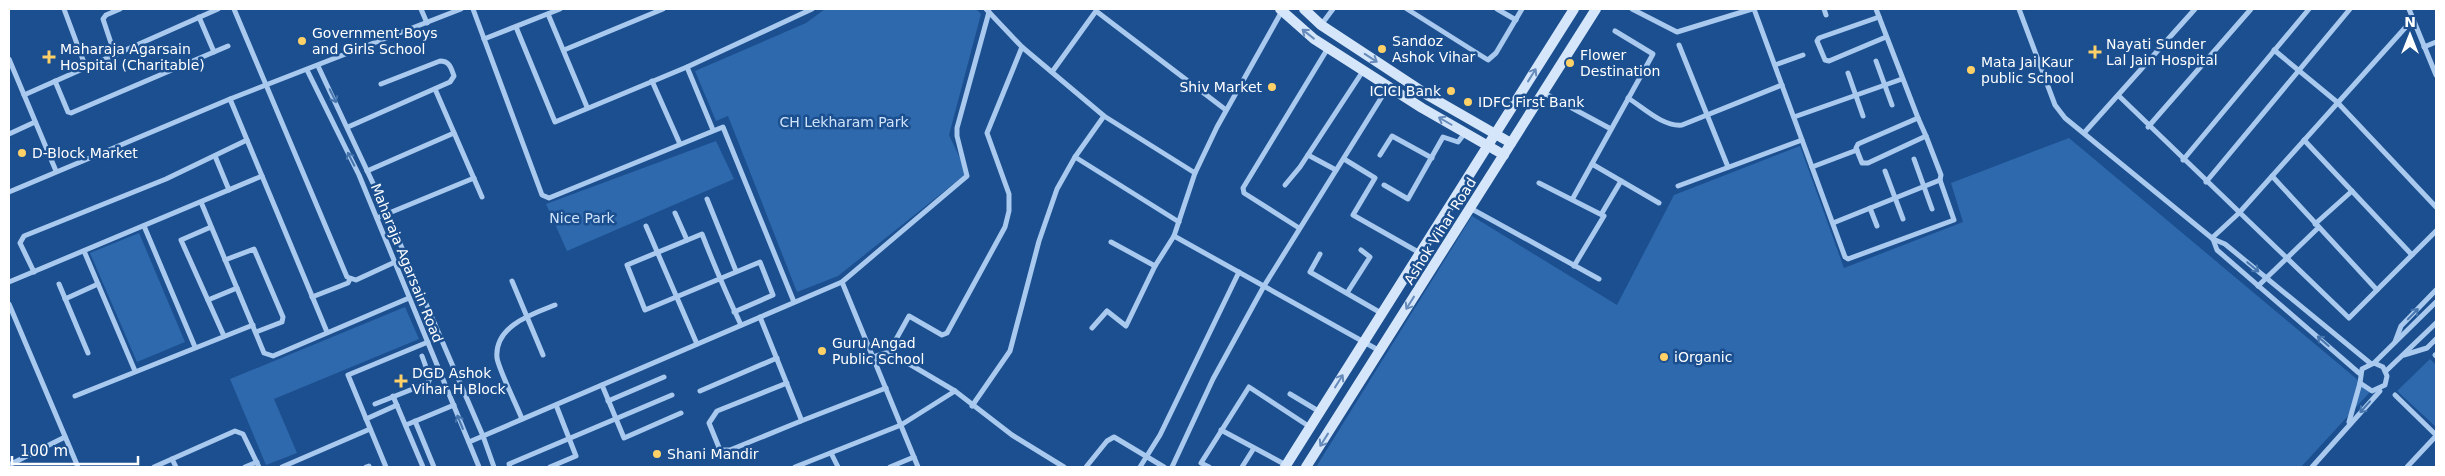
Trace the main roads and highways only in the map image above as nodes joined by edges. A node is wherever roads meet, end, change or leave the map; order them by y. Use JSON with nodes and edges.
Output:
{"nodes":[{"id":1,"x":1304,"y":9,"type":"edge"},
{"id":2,"x":1574,"y":9,"type":"edge"},
{"id":3,"x":1596,"y":9,"type":"edge"},
{"id":4,"x":1282,"y":10,"type":"edge"},
{"id":5,"x":1494,"y":134,"type":"junction"},
{"id":6,"x":1511,"y":143,"type":"junction"},
{"id":7,"x":1487,"y":146,"type":"junction"},
{"id":8,"x":1504,"y":155,"type":"junction"},
{"id":9,"x":1286,"y":466,"type":"edge"},
{"id":10,"x":1306,"y":467,"type":"edge"}],
"edges":[{"from":1,"to":5,"type":"main road","one_way":true},
{"from":5,"to":2,"type":"main road","name":"Ashok Vihar Road","one_way":true},
{"from":3,"to":6,"type":"main road","name":"Ashok Vihar Road"},
{"from":7,"to":4,"type":"main road","one_way":true},
{"from":5,"to":6,"type":"main road"},
{"from":5,"to":7,"type":"main road","name":"Ashok Vihar Road"},
{"from":6,"to":8,"type":"main road","name":"Ashok Vihar Road"},
{"from":7,"to":8,"type":"main road"},
{"from":9,"to":7,"type":"main road","name":"Ashok Vihar Road","one_way":true},
{"from":8,"to":10,"type":"main road","name":"Ashok Vihar Road","one_way":true}]}
